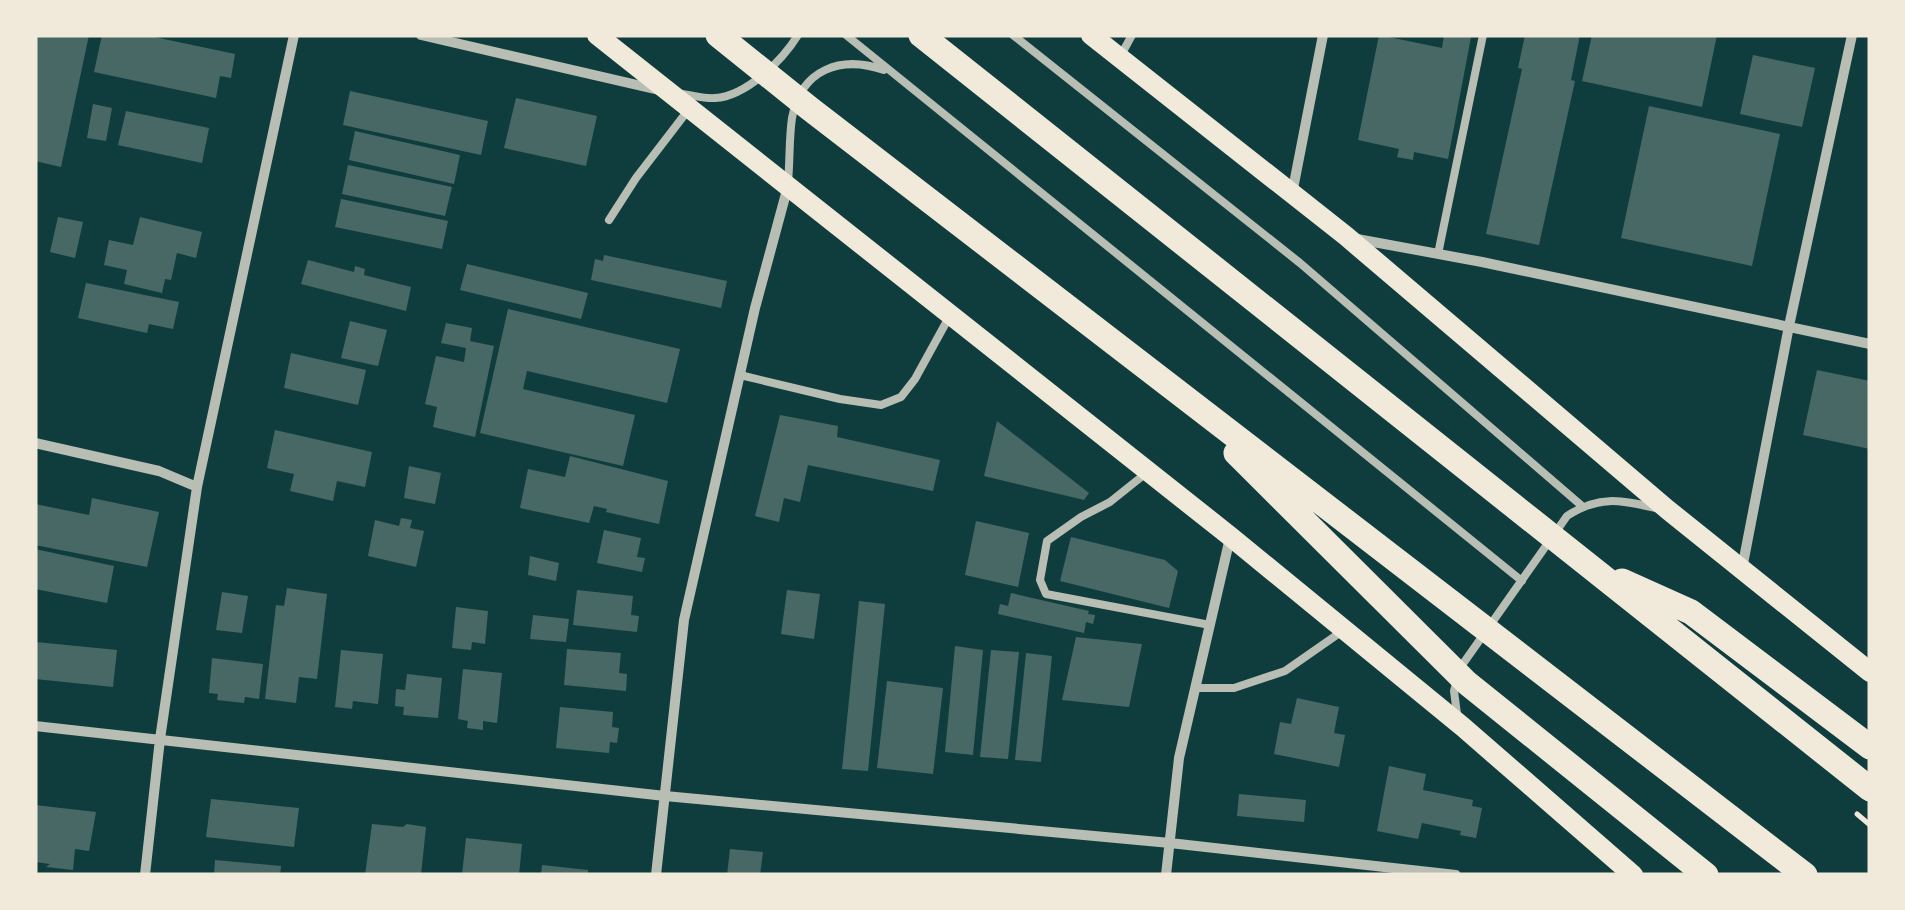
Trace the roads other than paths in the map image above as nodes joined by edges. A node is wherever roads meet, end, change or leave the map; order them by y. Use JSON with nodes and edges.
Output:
{"nodes":[{"id":1,"x":294,"y":35,"type":"edge"},
{"id":2,"x":421,"y":35,"type":"edge"},
{"id":3,"x":597,"y":35,"type":"edge"},
{"id":4,"x":718,"y":35,"type":"edge"},
{"id":5,"x":798,"y":35,"type":"edge"},
{"id":6,"x":846,"y":35,"type":"edge"},
{"id":7,"x":921,"y":35,"type":"edge"},
{"id":8,"x":1013,"y":35,"type":"edge"},
{"id":9,"x":1091,"y":35,"type":"edge"},
{"id":10,"x":1132,"y":35,"type":"edge"},
{"id":11,"x":1323,"y":35,"type":"edge"},
{"id":12,"x":1483,"y":35,"type":"edge"},
{"id":13,"x":1852,"y":35,"type":"edge"},
{"id":14,"x":1119,"y":58,"type":"junction"},
{"id":15,"x":892,"y":74,"type":"junction"},
{"id":16,"x":668,"y":92,"type":"junction"},
{"id":17,"x":689,"y":108,"type":"junction"},
{"id":18,"x":788,"y":186,"type":"junction"},
{"id":19,"x":1292,"y":194,"type":"junction"},
{"id":20,"x":608,"y":220,"type":"dead end"},
{"id":21,"x":1346,"y":236,"type":"junction"},
{"id":22,"x":1438,"y":254,"type":"junction"},
{"id":23,"x":950,"y":314,"type":"junction"},
{"id":24,"x":1789,"y":326,"type":"junction"},
{"id":25,"x":1870,"y":344,"type":"edge"},
{"id":26,"x":740,"y":374,"type":"junction"},
{"id":27,"x":1162,"y":378,"type":"junction"},
{"id":28,"x":35,"y":443,"type":"edge"},
{"id":29,"x":1148,"y":472,"type":"junction"},
{"id":30,"x":196,"y":487,"type":"junction"},
{"id":31,"x":1582,"y":506,"type":"junction"},
{"id":32,"x":1668,"y":510,"type":"junction"},
{"id":33,"x":1230,"y":537,"type":"junction"},
{"id":34,"x":1583,"y":562,"type":"junction"},
{"id":35,"x":1742,"y":570,"type":"junction"},
{"id":36,"x":1522,"y":581,"type":"junction"},
{"id":37,"x":1210,"y":625,"type":"junction"},
{"id":38,"x":1344,"y":630,"type":"junction"},
{"id":39,"x":1870,"y":672,"type":"edge"},
{"id":40,"x":1195,"y":688,"type":"junction"},
{"id":41,"x":35,"y":726,"type":"edge"},
{"id":42,"x":1462,"y":727,"type":"junction"},
{"id":43,"x":160,"y":739,"type":"junction"},
{"id":44,"x":1870,"y":747,"type":"edge"},
{"id":45,"x":1870,"y":789,"type":"edge"},
{"id":46,"x":665,"y":796,"type":"junction"},
{"id":47,"x":1170,"y":842,"type":"junction"},
{"id":48,"x":145,"y":875,"type":"edge"},
{"id":49,"x":656,"y":875,"type":"edge"},
{"id":50,"x":1166,"y":875,"type":"edge"},
{"id":51,"x":1456,"y":875,"type":"edge"},
{"id":52,"x":1633,"y":875,"type":"edge"},
{"id":53,"x":1706,"y":875,"type":"edge"},
{"id":54,"x":1806,"y":875,"type":"edge"}],
"edges":[{"from":1,"to":30,"type":"street"},
{"from":2,"to":16,"type":"street"},
{"from":3,"to":16,"type":"main road"},
{"from":4,"to":27,"type":"highway"},
{"from":5,"to":16,"type":"lane"},
{"from":6,"to":15,"type":"lane"},
{"from":7,"to":34,"type":"highway"},
{"from":8,"to":31,"type":"lane"},
{"from":9,"to":14,"type":"main road"},
{"from":10,"to":14,"type":"lane"},
{"from":11,"to":19,"type":"street"},
{"from":12,"to":22,"type":"lane"},
{"from":13,"to":24,"type":"street"},
{"from":14,"to":19,"type":"main road"},
{"from":15,"to":18,"type":"lane"},
{"from":15,"to":36,"type":"lane"},
{"from":16,"to":17,"type":"main road"},
{"from":17,"to":18,"type":"main road"},
{"from":17,"to":20,"type":"lane"},
{"from":18,"to":23,"type":"main road"},
{"from":18,"to":26,"type":"street"},
{"from":19,"to":21,"type":"main road"},
{"from":21,"to":22,"type":"street"},
{"from":21,"to":32,"type":"main road"},
{"from":22,"to":24,"type":"street"},
{"from":23,"to":26,"type":"lane"},
{"from":23,"to":29,"type":"main road"},
{"from":24,"to":25,"type":"street"},
{"from":24,"to":35,"type":"street"},
{"from":26,"to":46,"type":"street"},
{"from":27,"to":53,"type":"highway"},
{"from":27,"to":54,"type":"highway"},
{"from":28,"to":30,"type":"street"},
{"from":29,"to":33,"type":"main road"},
{"from":29,"to":37,"type":"lane"},
{"from":30,"to":43,"type":"street"},
{"from":31,"to":32,"type":"lane"},
{"from":31,"to":36,"type":"lane"},
{"from":32,"to":35,"type":"main road"},
{"from":33,"to":37,"type":"street"},
{"from":33,"to":38,"type":"main road"},
{"from":34,"to":44,"type":"highway"},
{"from":34,"to":45,"type":"highway"},
{"from":35,"to":39,"type":"main road"},
{"from":36,"to":42,"type":"lane"},
{"from":37,"to":40,"type":"street"},
{"from":38,"to":40,"type":"lane"},
{"from":38,"to":42,"type":"main road"},
{"from":40,"to":47,"type":"street"},
{"from":41,"to":43,"type":"street"},
{"from":42,"to":52,"type":"main road"},
{"from":43,"to":46,"type":"street"},
{"from":43,"to":48,"type":"street"},
{"from":46,"to":47,"type":"street"},
{"from":46,"to":49,"type":"street"},
{"from":47,"to":50,"type":"street"},
{"from":47,"to":51,"type":"street"}]}
